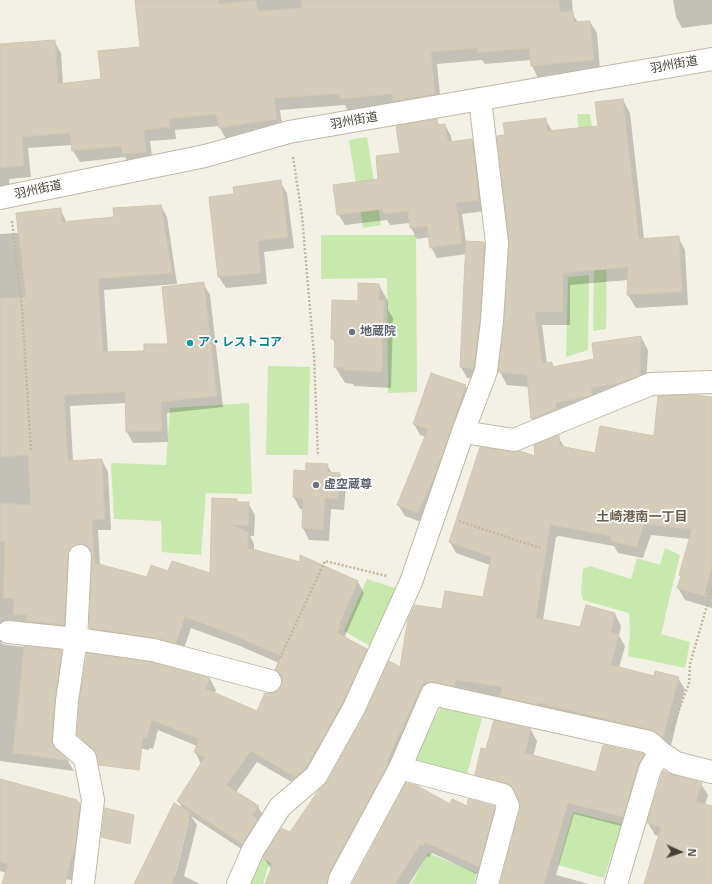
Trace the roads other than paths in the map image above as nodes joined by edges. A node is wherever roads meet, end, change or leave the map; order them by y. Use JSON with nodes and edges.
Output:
{"nodes":[{"id":1,"x":712,"y":59,"type":"edge"},
{"id":2,"x":480,"y":99,"type":"junction"},
{"id":3,"x":5,"y":197,"type":"edge"},
{"id":4,"x":712,"y":382,"type":"edge"},
{"id":5,"x":464,"y":432,"type":"junction"},
{"id":6,"x":80,"y":556,"type":"dead end"},
{"id":7,"x":8,"y":632,"type":"dead end"},
{"id":8,"x":76,"y":639,"type":"junction"},
{"id":9,"x":270,"y":681,"type":"road end"},
{"id":10,"x":660,"y":752,"type":"junction"},
{"id":11,"x":400,"y":768,"type":"junction"},
{"id":12,"x":712,"y":772,"type":"edge"},
{"id":13,"x":83,"y":884,"type":"edge"},
{"id":14,"x":238,"y":884,"type":"edge"},
{"id":15,"x":339,"y":884,"type":"edge"},
{"id":16,"x":487,"y":884,"type":"edge"},
{"id":17,"x":616,"y":884,"type":"edge"}],
"edges":[{"from":1,"to":2,"type":"street","name":"羽州街道"},
{"from":2,"to":3,"type":"street","name":"羽州街道"},
{"from":2,"to":5,"type":"street"},
{"from":4,"to":5,"type":"street"},
{"from":5,"to":14,"type":"street"},
{"from":6,"to":8,"type":"street"},
{"from":7,"to":8,"type":"street"},
{"from":8,"to":9,"type":"street"},
{"from":8,"to":13,"type":"street"},
{"from":10,"to":11,"type":"street"},
{"from":10,"to":12,"type":"street"},
{"from":10,"to":17,"type":"street"},
{"from":11,"to":15,"type":"street"},
{"from":11,"to":16,"type":"street"}]}
